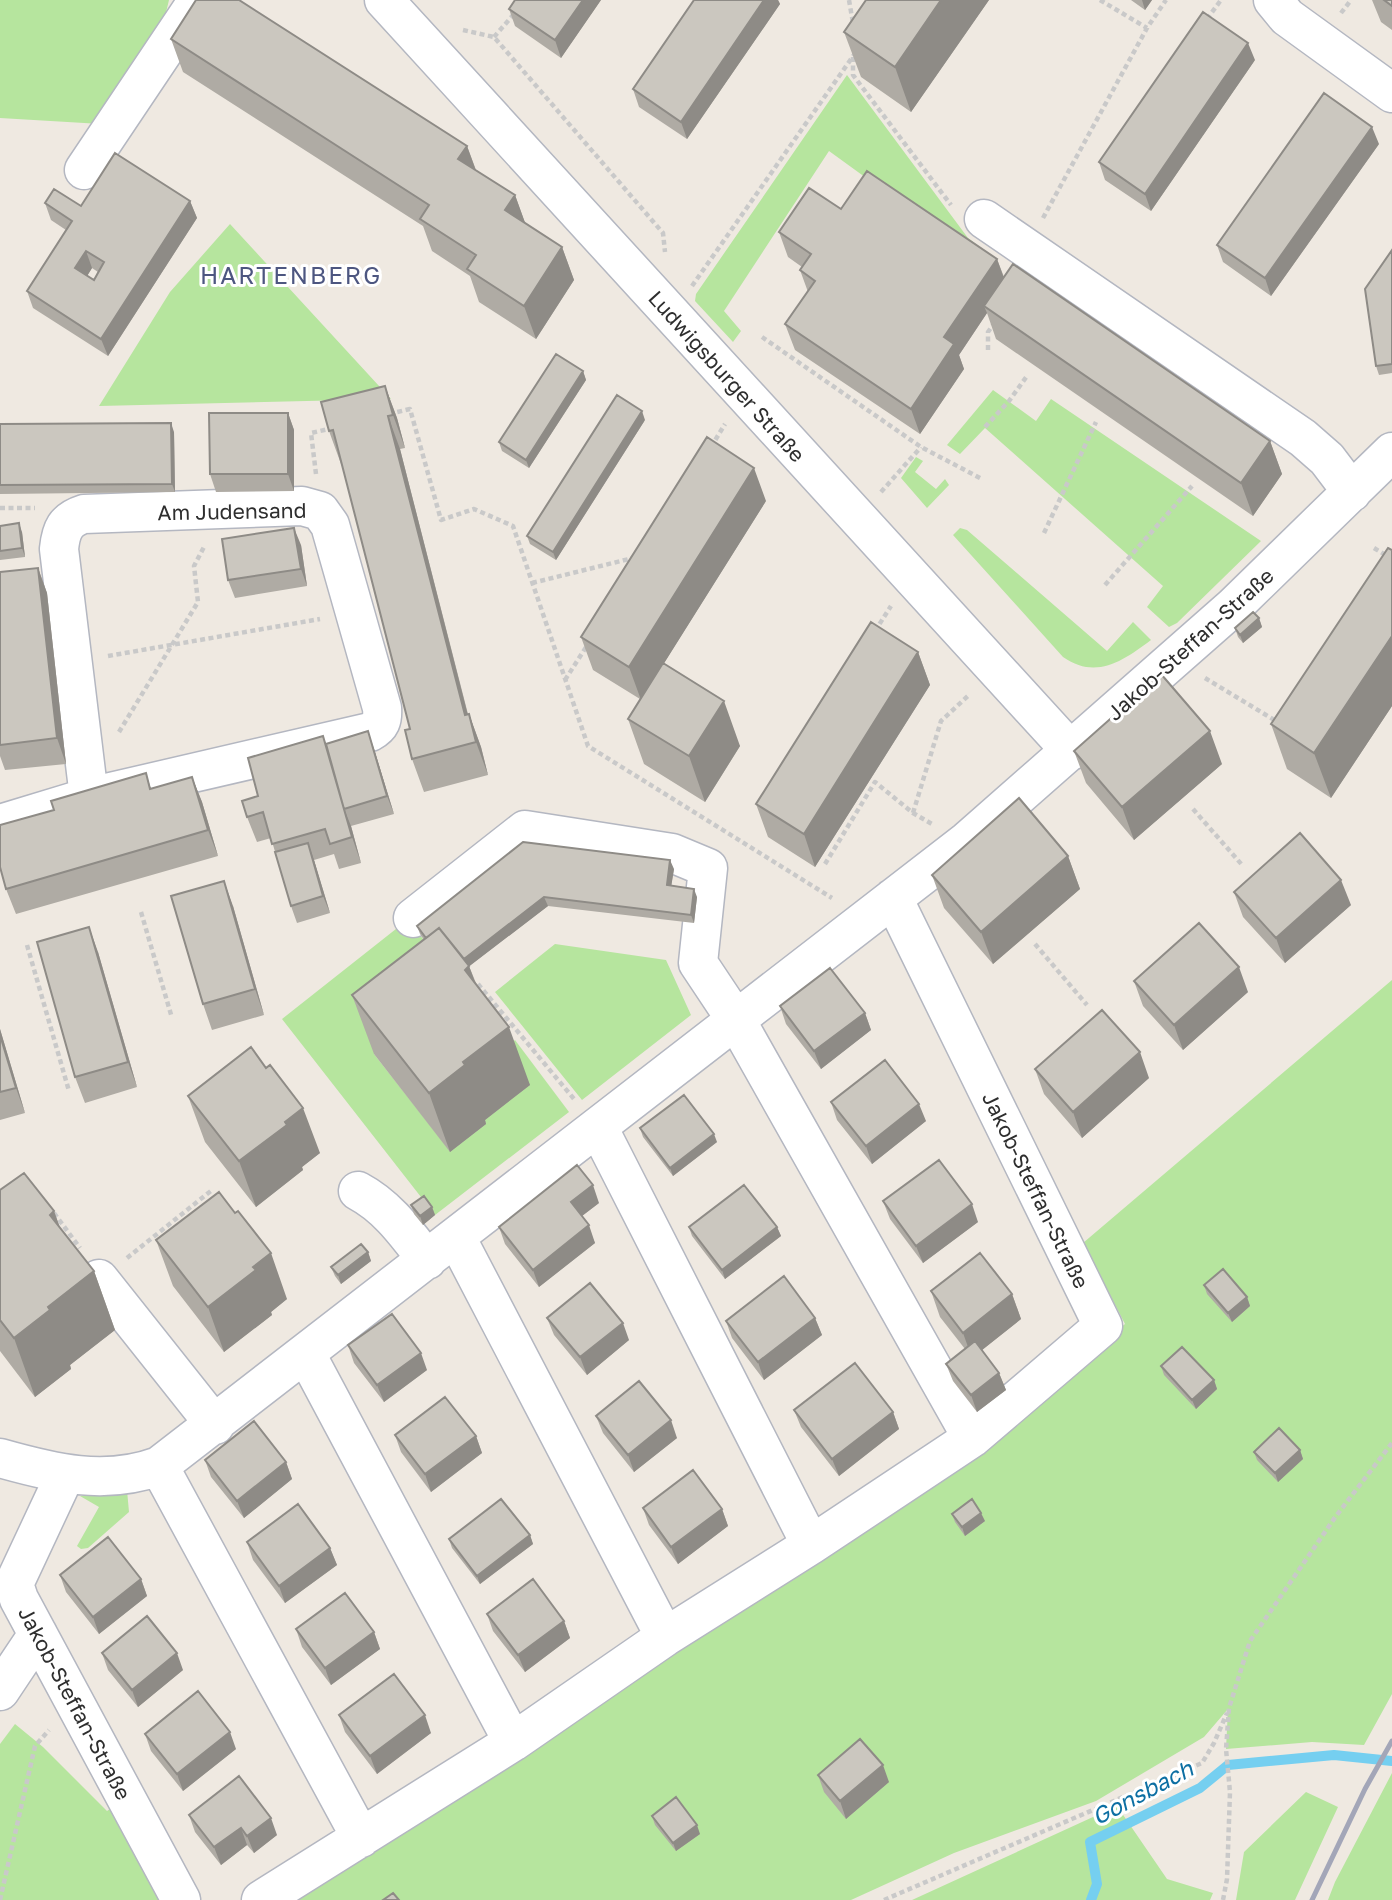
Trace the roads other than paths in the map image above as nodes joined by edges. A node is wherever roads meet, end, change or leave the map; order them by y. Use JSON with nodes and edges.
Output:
{"nodes":[{"id":1,"x":198,"y":0,"type":"edge"},
{"id":2,"x":384,"y":0,"type":"edge"},
{"id":3,"x":1273,"y":0,"type":"edge"},
{"id":4,"x":1392,"y":93,"type":"edge"},
{"id":5,"x":84,"y":170,"type":"dead end"},
{"id":6,"x":984,"y":219,"type":"road end"},
{"id":7,"x":1392,"y":452,"type":"edge"},
{"id":8,"x":1352,"y":492,"type":"junction"},
{"id":9,"x":1071,"y":751,"type":"junction"},
{"id":10,"x":89,"y":797,"type":"junction"},
{"id":11,"x":0,"y":824,"type":"edge"},
{"id":12,"x":879,"y":909,"type":"junction"},
{"id":13,"x":413,"y":918,"type":"dead end"},
{"id":14,"x":736,"y":1020,"type":"junction"},
{"id":15,"x":598,"y":1127,"type":"junction"},
{"id":16,"x":358,"y":1191,"type":"dead end"},
{"id":17,"x":442,"y":1249,"type":"junction"},
{"id":18,"x":99,"y":1279,"type":"road end"},
{"id":19,"x":306,"y":1354,"type":"junction"},
{"id":20,"x":215,"y":1425,"type":"junction"},
{"id":21,"x":972,"y":1438,"type":"junction"},
{"id":22,"x":0,"y":1458,"type":"edge"},
{"id":23,"x":159,"y":1466,"type":"junction"},
{"id":24,"x":65,"y":1475,"type":"junction"},
{"id":25,"x":811,"y":1545,"type":"junction"},
{"id":26,"x":38,"y":1634,"type":"junction"},
{"id":27,"x":665,"y":1637,"type":"junction"},
{"id":28,"x":0,"y":1691,"type":"edge"},
{"id":29,"x":513,"y":1742,"type":"junction"},
{"id":30,"x":361,"y":1838,"type":"junction"},
{"id":31,"x":181,"y":1900,"type":"edge"},
{"id":32,"x":261,"y":1900,"type":"edge"}],
"edges":[{"from":1,"to":5,"type":"street"},
{"from":2,"to":9,"type":"street","name":"Ludwigsburger Straße"},
{"from":3,"to":4,"type":"street"},
{"from":6,"to":8,"type":"street"},
{"from":7,"to":8,"type":"street","name":"Jakob-Steffan-Straße"},
{"from":8,"to":9,"type":"street","name":"Jakob-Steffan-Straße"},
{"from":9,"to":12,"type":"street","name":"Jakob-Steffan-Straße"},
{"from":10,"to":10,"type":"street","name":"Am Judensand"},
{"from":10,"to":11,"type":"street","name":"Am Judensand"},
{"from":12,"to":14,"type":"street","name":"Jakob-Steffan-Straße"},
{"from":12,"to":21,"type":"street","name":"Jakob-Steffan-Straße"},
{"from":13,"to":14,"type":"street"},
{"from":14,"to":15,"type":"street","name":"Jakob-Steffan-Straße"},
{"from":14,"to":21,"type":"street"},
{"from":15,"to":17,"type":"street","name":"Jakob-Steffan-Straße"},
{"from":15,"to":25,"type":"street"},
{"from":16,"to":17,"type":"street"},
{"from":17,"to":19,"type":"street","name":"Jakob-Steffan-Straße"},
{"from":17,"to":27,"type":"street"},
{"from":18,"to":20,"type":"street"},
{"from":19,"to":20,"type":"street","name":"Jakob-Steffan-Straße"},
{"from":19,"to":29,"type":"street"},
{"from":20,"to":23,"type":"street","name":"Jakob-Steffan-Straße"},
{"from":21,"to":25,"type":"street","name":"Jakob-Steffan-Straße"},
{"from":22,"to":24,"type":"street"},
{"from":23,"to":24,"type":"street","name":"Jakob-Steffan-Straße"},
{"from":23,"to":30,"type":"street"},
{"from":24,"to":26,"type":"street","name":"Jakob-Steffan-Straße"},
{"from":25,"to":27,"type":"street","name":"Jakob-Steffan-Straße"},
{"from":26,"to":28,"type":"street"},
{"from":26,"to":31,"type":"street","name":"Jakob-Steffan-Straße"},
{"from":27,"to":29,"type":"street","name":"Jakob-Steffan-Straße"},
{"from":29,"to":30,"type":"street","name":"Jakob-Steffan-Straße"},
{"from":30,"to":32,"type":"street","name":"Jakob-Steffan-Straße"}]}
